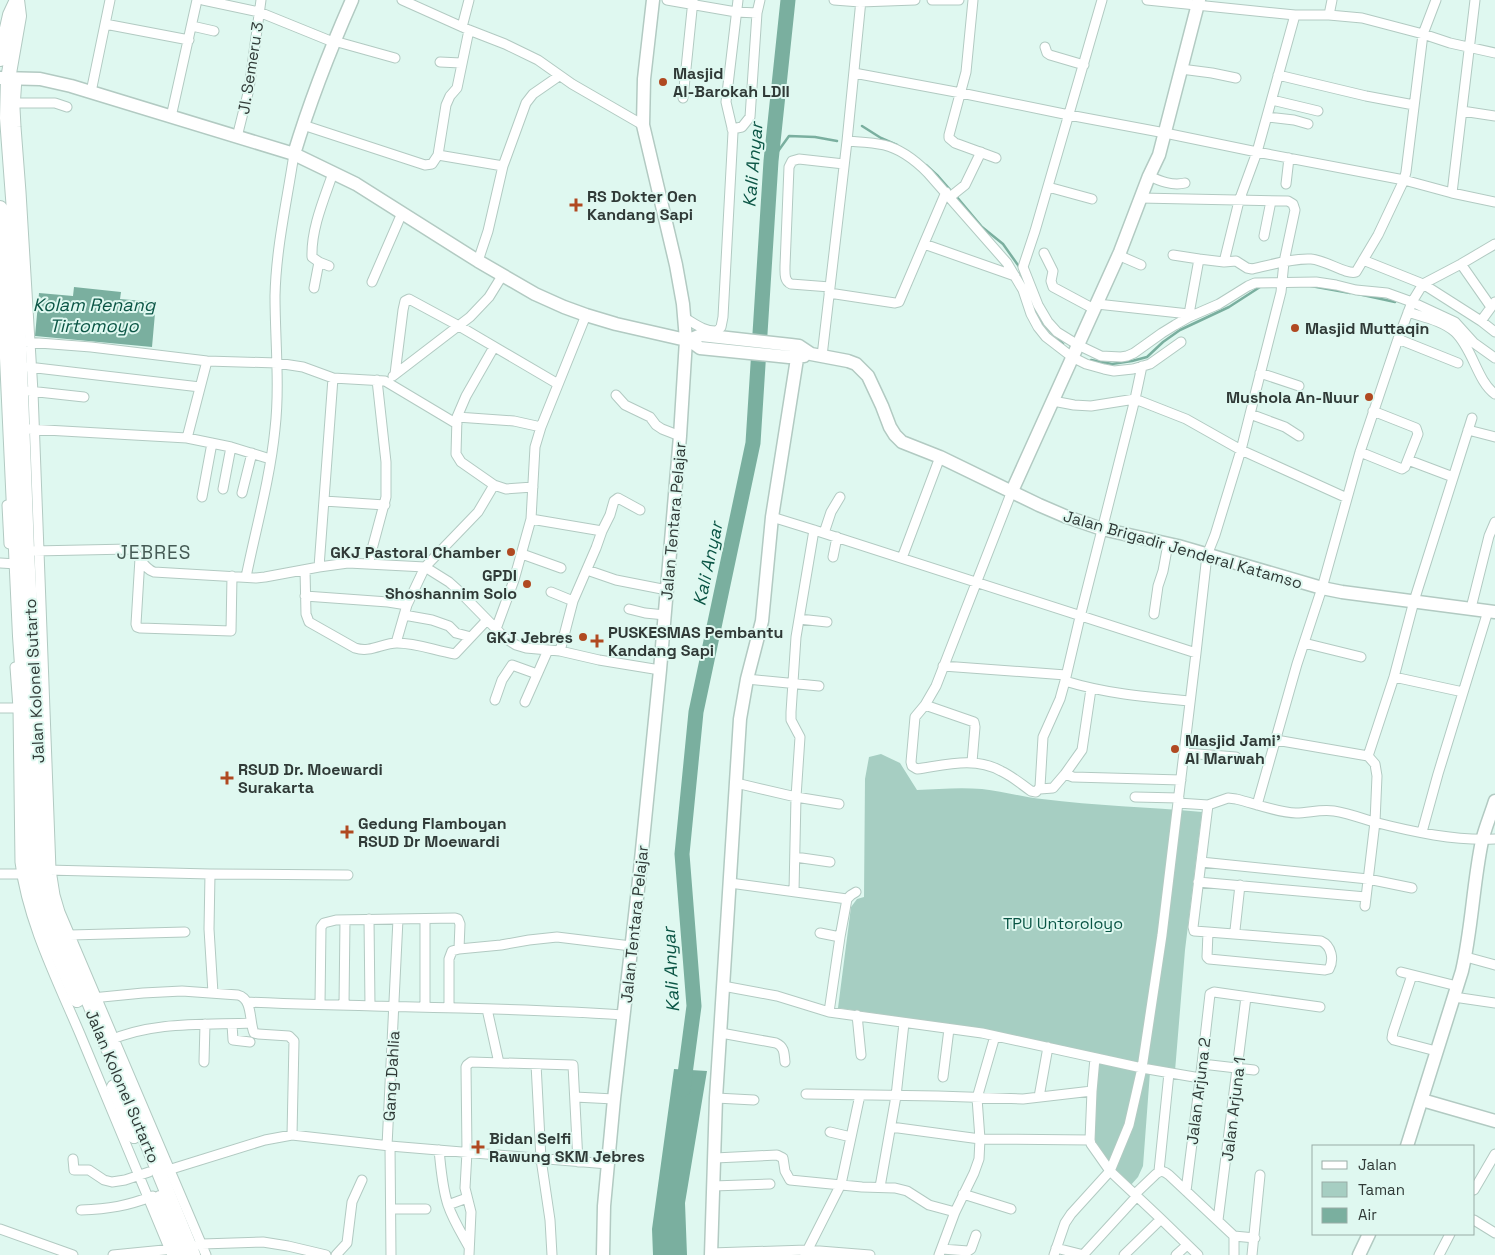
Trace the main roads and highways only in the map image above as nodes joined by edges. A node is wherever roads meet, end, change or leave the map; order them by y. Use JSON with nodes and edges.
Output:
{"nodes":[{"id":1,"x":17,"y":0,"type":"edge"},
{"id":2,"x":352,"y":0,"type":"edge"},
{"id":3,"x":653,"y":0,"type":"edge"},
{"id":4,"x":1199,"y":2,"type":"edge"},
{"id":5,"x":0,"y":59,"type":"edge"},
{"id":6,"x":9,"y":79,"type":"edge"},
{"id":7,"x":7,"y":102,"type":"edge"},
{"id":8,"x":294,"y":154,"type":"junction"},
{"id":9,"x":10,"y":155,"type":"edge"},
{"id":10,"x":0,"y":208,"type":"edge"},
{"id":11,"x":2,"y":308,"type":"edge"},
{"id":12,"x":692,"y":338,"type":"junction"},
{"id":13,"x":794,"y":351,"type":"junction"},
{"id":14,"x":1012,"y":491,"type":"junction"},
{"id":15,"x":22,"y":556,"type":"junction"},
{"id":16,"x":1492,"y":612,"type":"edge"},
{"id":17,"x":1495,"y":801,"type":"edge"},
{"id":18,"x":1489,"y":839,"type":"edge"},
{"id":19,"x":37,"y":872,"type":"junction"},
{"id":20,"x":1422,"y":1100,"type":"junction"},
{"id":21,"x":1495,"y":1121,"type":"edge"},
{"id":22,"x":1407,"y":1145,"type":"edge"},
{"id":23,"x":154,"y":1173,"type":"junction"},
{"id":24,"x":1369,"y":1235,"type":"edge"},
{"id":25,"x":184,"y":1250,"type":"edge"},
{"id":26,"x":711,"y":1254,"type":"edge"},
{"id":27,"x":604,"y":1255,"type":"edge"},
{"id":28,"x":1359,"y":1255,"type":"edge"}],
"edges":[{"from":1,"to":5,"type":"main road"},
{"from":1,"to":6,"type":"main road","name":"Jalan Kolonel Sutarto"},
{"from":2,"to":8,"type":"main road"},
{"from":3,"to":12,"type":"main road","name":"Jalan Tentara Pelajar"},
{"from":4,"to":14,"type":"main road"},
{"from":6,"to":7,"type":"main road","name":"Jalan Kolonel Sutarto"},
{"from":6,"to":8,"type":"main road"},
{"from":7,"to":9,"type":"main road","name":"Jalan Kolonel Sutarto"},
{"from":8,"to":12,"type":"main road"},
{"from":9,"to":15,"type":"main road","name":"Jalan Kolonel Sutarto"},
{"from":10,"to":11,"type":"main road","name":"Jalan Kolonel Sutarto"},
{"from":11,"to":15,"type":"main road","name":"Jalan Kolonel Sutarto"},
{"from":12,"to":13,"type":"main road"},
{"from":12,"to":13,"type":"main road"},
{"from":12,"to":27,"type":"main road","name":"Jalan Tentara Pelajar"},
{"from":13,"to":14,"type":"main road","name":"Jalan Brigadir Jenderal Katamso"},
{"from":13,"to":26,"type":"main road"},
{"from":14,"to":16,"type":"main road","name":"Jalan Brigadir Jenderal Katamso"},
{"from":15,"to":19,"type":"main road","name":"Jalan Kolonel Sutarto"},
{"from":17,"to":18,"type":"main road"},
{"from":18,"to":20,"type":"main road"},
{"from":19,"to":23,"type":"main road","name":"Jalan Kolonel Sutarto"},
{"from":19,"to":23,"type":"main road","name":"Jalan Kolonel Sutarto"},
{"from":20,"to":21,"type":"main road"},
{"from":20,"to":22,"type":"main road"},
{"from":23,"to":25,"type":"main road","name":"Jalan Kolonel Sutarto"},
{"from":23,"to":25,"type":"main road","name":"Jalan Kolonel Sutarto"},
{"from":24,"to":28,"type":"main road"}]}
